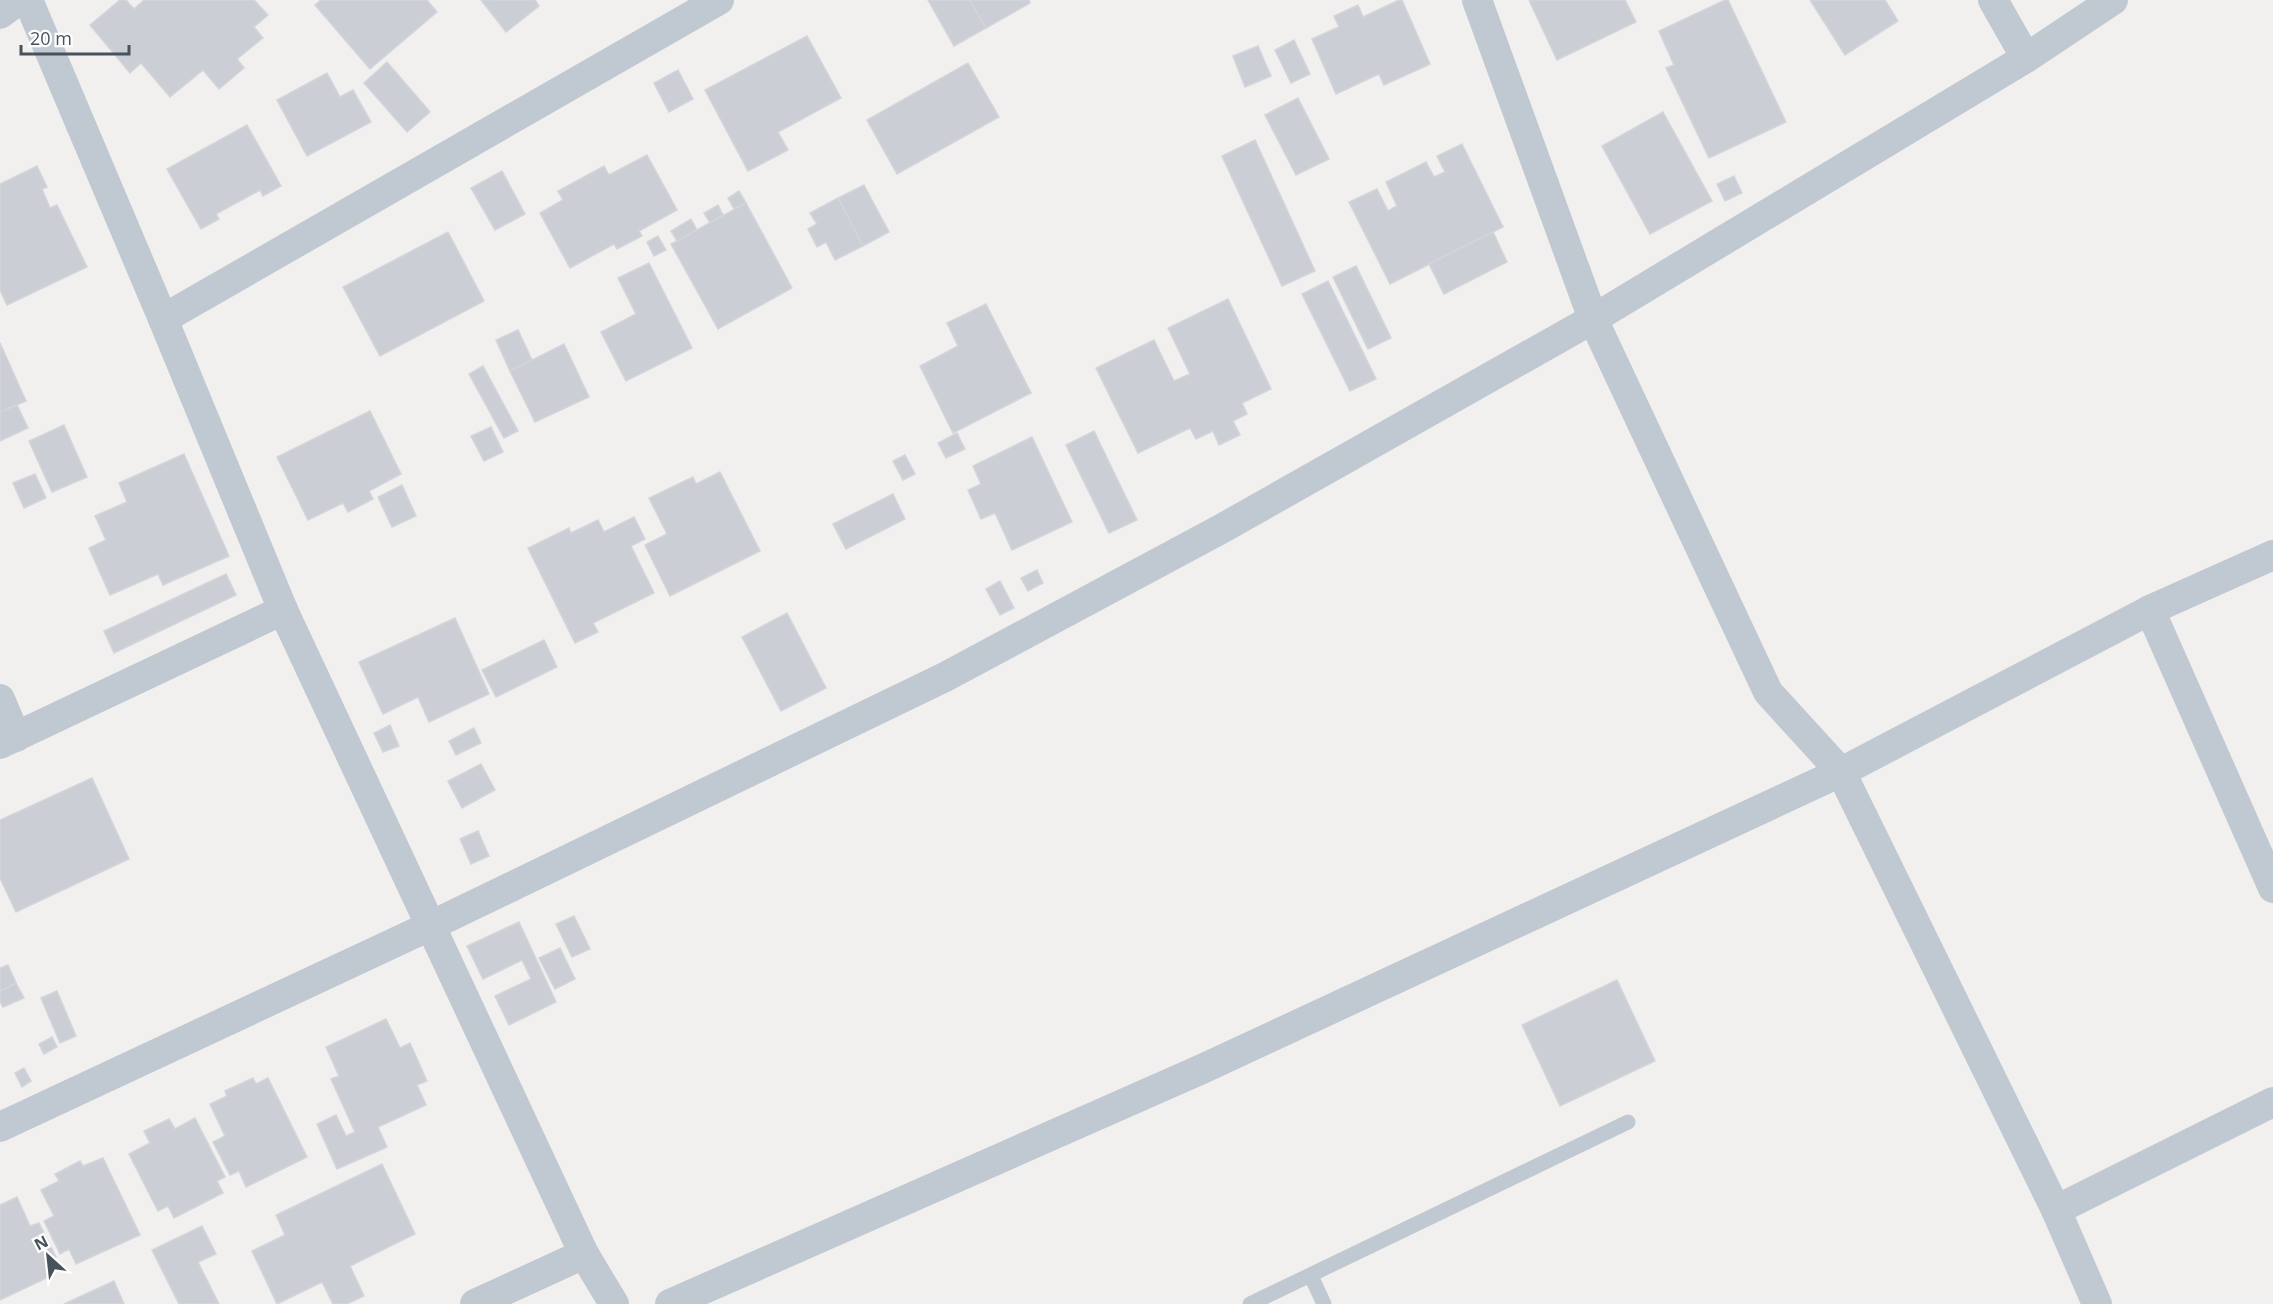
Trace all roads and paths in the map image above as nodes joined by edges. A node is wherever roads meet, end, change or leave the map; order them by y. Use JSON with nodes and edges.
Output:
{"nodes":[{"id":1,"x":19,"y":0,"type":"edge"},
{"id":2,"x":28,"y":0,"type":"edge"},
{"id":3,"x":719,"y":0,"type":"edge"},
{"id":4,"x":1477,"y":0,"type":"edge"},
{"id":5,"x":1993,"y":0,"type":"edge"},
{"id":6,"x":2113,"y":0,"type":"edge"},
{"id":7,"x":0,"y":14,"type":"edge"},
{"id":8,"x":2026,"y":58,"type":"junction"},
{"id":9,"x":163,"y":319,"type":"junction"},
{"id":10,"x":1593,"y":319,"type":"junction"},
{"id":11,"x":2273,"y":555,"type":"edge"},
{"id":12,"x":283,"y":610,"type":"junction"},
{"id":13,"x":2150,"y":610,"type":"junction"},
{"id":14,"x":0,"y":699,"type":"edge"},
{"id":15,"x":8,"y":741,"type":"edge"},
{"id":16,"x":1841,"y":772,"type":"junction"},
{"id":17,"x":2273,"y":888,"type":"edge"},
{"id":18,"x":430,"y":926,"type":"junction"},
{"id":19,"x":2273,"y":1102,"type":"edge"},
{"id":20,"x":1628,"y":1122,"type":"dead end"},
{"id":21,"x":0,"y":1127,"type":"edge"},
{"id":22,"x":2056,"y":1210,"type":"junction"},
{"id":23,"x":584,"y":1254,"type":"junction"},
{"id":24,"x":1311,"y":1276,"type":"junction"},
{"id":25,"x":475,"y":1304,"type":"edge"},
{"id":26,"x":614,"y":1304,"type":"edge"},
{"id":27,"x":670,"y":1304,"type":"edge"},
{"id":28,"x":1250,"y":1304,"type":"edge"},
{"id":29,"x":1324,"y":1304,"type":"edge"},
{"id":30,"x":2097,"y":1304,"type":"edge"}],
"edges":[{"from":1,"to":7,"type":"street"},
{"from":2,"to":9,"type":"street"},
{"from":3,"to":9,"type":"street"},
{"from":4,"to":10,"type":"street"},
{"from":5,"to":8,"type":"street"},
{"from":6,"to":8,"type":"street"},
{"from":8,"to":10,"type":"street"},
{"from":9,"to":12,"type":"street"},
{"from":10,"to":16,"type":"street"},
{"from":10,"to":18,"type":"street"},
{"from":11,"to":13,"type":"street"},
{"from":12,"to":15,"type":"street"},
{"from":12,"to":18,"type":"street"},
{"from":13,"to":16,"type":"street"},
{"from":13,"to":17,"type":"street"},
{"from":14,"to":15,"type":"street"},
{"from":16,"to":22,"type":"street"},
{"from":16,"to":27,"type":"street"},
{"from":18,"to":21,"type":"street"},
{"from":18,"to":23,"type":"street"},
{"from":19,"to":22,"type":"street"},
{"from":20,"to":24,"type":"lane"},
{"from":22,"to":30,"type":"street"},
{"from":23,"to":25,"type":"street"},
{"from":23,"to":26,"type":"street"},
{"from":24,"to":28,"type":"lane"},
{"from":24,"to":29,"type":"lane"}]}
